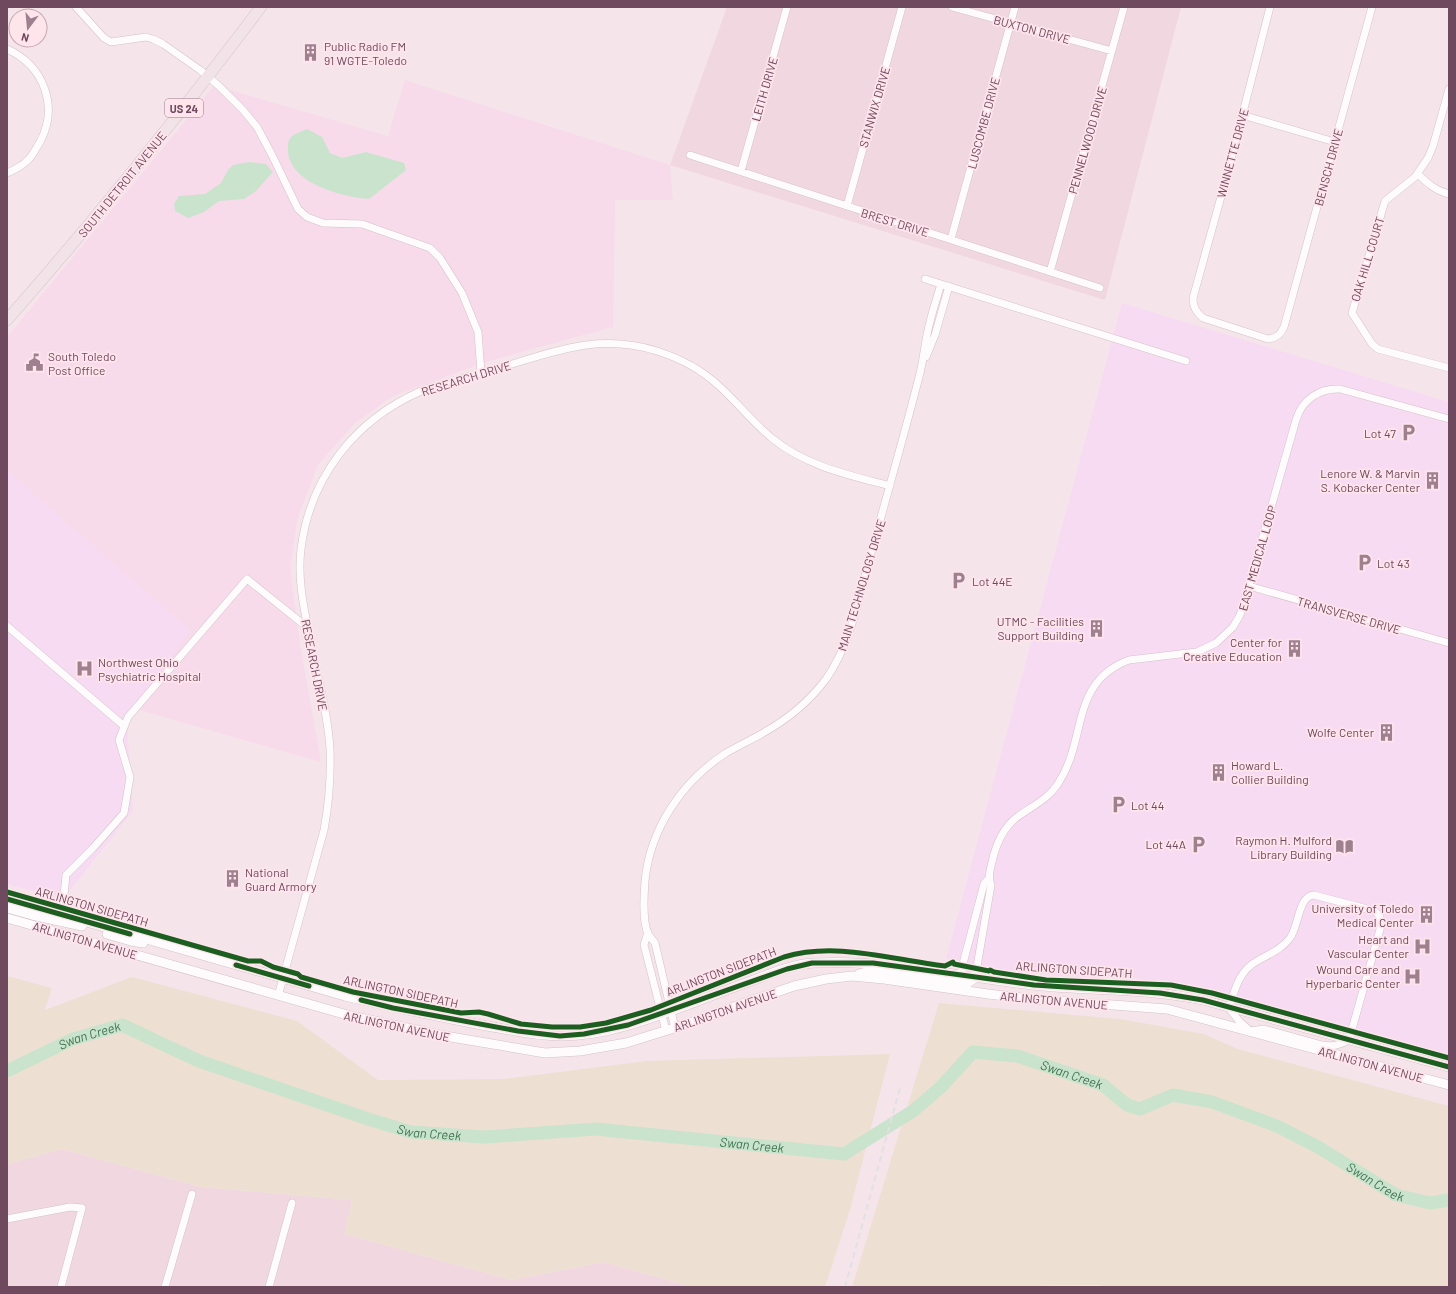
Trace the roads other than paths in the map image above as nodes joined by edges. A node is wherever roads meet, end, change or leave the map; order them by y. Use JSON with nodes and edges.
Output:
{"nodes":[{"id":1,"x":76,"y":7,"type":"edge"},
{"id":2,"x":260,"y":7,"type":"edge"},
{"id":3,"x":787,"y":7,"type":"edge"},
{"id":4,"x":902,"y":7,"type":"edge"},
{"id":5,"x":952,"y":7,"type":"edge"},
{"id":6,"x":1015,"y":7,"type":"edge"},
{"id":7,"x":1124,"y":7,"type":"edge"},
{"id":8,"x":1270,"y":7,"type":"edge"},
{"id":9,"x":1372,"y":7,"type":"edge"},
{"id":10,"x":1010,"y":24,"type":"junction"},
{"id":11,"x":7,"y":49,"type":"edge"},
{"id":12,"x":1112,"y":51,"type":"junction"},
{"id":13,"x":208,"y":77,"type":"junction"},
{"id":14,"x":1449,"y":89,"type":"edge"},
{"id":15,"x":1242,"y":115,"type":"junction"},
{"id":16,"x":1335,"y":142,"type":"junction"},
{"id":17,"x":690,"y":155,"type":"dead end"},
{"id":18,"x":742,"y":171,"type":"junction"},
{"id":19,"x":7,"y":173,"type":"edge"},
{"id":20,"x":1418,"y":174,"type":"junction"},
{"id":21,"x":1449,"y":194,"type":"edge"},
{"id":22,"x":846,"y":206,"type":"junction"},
{"id":23,"x":951,"y":239,"type":"junction"},
{"id":24,"x":1050,"y":272,"type":"junction"},
{"id":25,"x":925,"y":279,"type":"dead end"},
{"id":26,"x":945,"y":285,"type":"junction"},
{"id":27,"x":1100,"y":288,"type":"dead end"},
{"id":28,"x":7,"y":320,"type":"edge"},
{"id":29,"x":1284,"y":327,"type":"joint"},
{"id":30,"x":1186,"y":361,"type":"dead end"},
{"id":31,"x":1449,"y":368,"type":"edge"},
{"id":32,"x":481,"y":373,"type":"junction"},
{"id":33,"x":1449,"y":419,"type":"edge"},
{"id":34,"x":890,"y":486,"type":"junction"},
{"id":35,"x":1249,"y":586,"type":"junction"},
{"id":36,"x":7,"y":626,"type":"edge"},
{"id":37,"x":308,"y":628,"type":"junction"},
{"id":38,"x":1449,"y":643,"type":"edge"},
{"id":39,"x":124,"y":726,"type":"junction"},
{"id":40,"x":988,"y":879,"type":"junction"},
{"id":41,"x":7,"y":900,"type":"edge"},
{"id":42,"x":7,"y":908,"type":"edge"},
{"id":43,"x":62,"y":915,"type":"junction"},
{"id":44,"x":7,"y":918,"type":"edge"},
{"id":45,"x":648,"y":932,"type":"junction"},
{"id":46,"x":184,"y":950,"type":"junction"},
{"id":47,"x":960,"y":975,"type":"junction"},
{"id":48,"x":852,"y":976,"type":"junction"},
{"id":49,"x":283,"y":978,"type":"junction"},
{"id":50,"x":975,"y":978,"type":"junction"},
{"id":51,"x":278,"y":996,"type":"junction"},
{"id":52,"x":1230,"y":1008,"type":"junction"},
{"id":53,"x":671,"y":1011,"type":"junction"},
{"id":54,"x":661,"y":1014,"type":"junction"},
{"id":55,"x":676,"y":1028,"type":"junction"},
{"id":56,"x":666,"y":1031,"type":"junction"},
{"id":57,"x":1250,"y":1031,"type":"junction"},
{"id":58,"x":1349,"y":1040,"type":"junction"},
{"id":59,"x":1449,"y":1067,"type":"edge"},
{"id":60,"x":1449,"y":1085,"type":"edge"},
{"id":61,"x":192,"y":1194,"type":"dead end"},
{"id":62,"x":292,"y":1203,"type":"dead end"},
{"id":63,"x":7,"y":1219,"type":"edge"},
{"id":64,"x":60,"y":1287,"type":"edge"},
{"id":65,"x":165,"y":1287,"type":"edge"},
{"id":66,"x":269,"y":1287,"type":"edge"}],
"edges":[{"from":1,"to":13,"type":"street"},
{"from":2,"to":13,"type":"main road","name":"SOUTH DETROIT AVENUE","number":"US 24"},
{"from":3,"to":18,"type":"street","name":"LEITH DRIVE"},
{"from":4,"to":22,"type":"street","name":"STANWIX DRIVE"},
{"from":5,"to":10,"type":"street","name":"BUXTON DRIVE"},
{"from":6,"to":10,"type":"street","name":"LUSCOMBE DRIVE"},
{"from":7,"to":12,"type":"street","name":"PENNELWOOD DRIVE"},
{"from":8,"to":15,"type":"street","name":"WINNETTE DRIVE"},
{"from":9,"to":16,"type":"street","name":"BENSCH DRIVE"},
{"from":10,"to":12,"type":"street","name":"BUXTON DRIVE"},
{"from":10,"to":23,"type":"street","name":"LUSCOMBE DRIVE"},
{"from":11,"to":19,"type":"street"},
{"from":12,"to":24,"type":"street","name":"PENNELWOOD DRIVE"},
{"from":13,"to":28,"type":"main road","name":"SOUTH DETROIT AVENUE","number":"US 24"},
{"from":13,"to":32,"type":"street"},
{"from":14,"to":20,"type":"street","name":"OAK HILL COURT"},
{"from":15,"to":16,"type":"street"},
{"from":15,"to":29,"type":"street","name":"WINNETTE DRIVE"},
{"from":16,"to":29,"type":"street","name":"BENSCH DRIVE"},
{"from":17,"to":18,"type":"street","name":"BREST DRIVE"},
{"from":18,"to":22,"type":"street","name":"BREST DRIVE"},
{"from":20,"to":21,"type":"street"},
{"from":20,"to":31,"type":"street","name":"OAK HILL COURT"},
{"from":22,"to":23,"type":"street","name":"BREST DRIVE"},
{"from":23,"to":24,"type":"street","name":"BREST DRIVE"},
{"from":24,"to":27,"type":"street","name":"BREST DRIVE"},
{"from":25,"to":26,"type":"street"},
{"from":26,"to":30,"type":"street"},
{"from":26,"to":34,"type":"street","name":"MAIN TECHNOLOGY DRIVE"},
{"from":32,"to":34,"type":"street","name":"RESEARCH DRIVE"},
{"from":32,"to":37,"type":"street","name":"RESEARCH DRIVE"},
{"from":33,"to":35,"type":"street","name":"EAST MEDICAL LOOP"},
{"from":34,"to":45,"type":"street","name":"MAIN TECHNOLOGY DRIVE"},
{"from":35,"to":38,"type":"street","name":"TRANSVERSE DRIVE"},
{"from":35,"to":40,"type":"street","name":"EAST MEDICAL LOOP"},
{"from":36,"to":39,"type":"street"},
{"from":37,"to":39,"type":"street"},
{"from":37,"to":49,"type":"street","name":"RESEARCH DRIVE"},
{"from":39,"to":43,"type":"street"},
{"from":40,"to":47,"type":"street","name":"EAST MEDICAL LOOP"},
{"from":40,"to":50,"type":"street","name":"EAST MEDICAL LOOP"},
{"from":41,"to":43,"type":"street","name":"ARLINGTON AVENUE"},
{"from":42,"to":46,"type":"street"},
{"from":43,"to":46,"type":"street","name":"ARLINGTON AVENUE"},
{"from":44,"to":51,"type":"street","name":"ARLINGTON AVENUE"},
{"from":45,"to":53,"type":"street","name":"MAIN TECHNOLOGY DRIVE"},
{"from":45,"to":54,"type":"street","name":"MAIN TECHNOLOGY DRIVE"},
{"from":46,"to":49,"type":"street","name":"ARLINGTON AVENUE"},
{"from":47,"to":50,"type":"street","name":"ARLINGTON AVENUE"},
{"from":47,"to":53,"type":"street","name":"ARLINGTON AVENUE"},
{"from":48,"to":50,"type":"street"},
{"from":48,"to":55,"type":"street","name":"ARLINGTON AVENUE"},
{"from":48,"to":57,"type":"street","name":"ARLINGTON AVENUE"},
{"from":49,"to":51,"type":"street","name":"RESEARCH DRIVE"},
{"from":49,"to":54,"type":"street","name":"ARLINGTON AVENUE"},
{"from":50,"to":52,"type":"street","name":"ARLINGTON AVENUE"},
{"from":51,"to":56,"type":"street","name":"ARLINGTON AVENUE"},
{"from":52,"to":57,"type":"street"},
{"from":52,"to":58,"type":"street","name":"ARLINGTON AVENUE"},
{"from":52,"to":58,"type":"street"},
{"from":53,"to":54,"type":"street","name":"ARLINGTON AVENUE"},
{"from":53,"to":55,"type":"street","name":"MAIN TECHNOLOGY DRIVE"},
{"from":54,"to":56,"type":"street","name":"MAIN TECHNOLOGY DRIVE"},
{"from":55,"to":56,"type":"street","name":"ARLINGTON AVENUE"},
{"from":57,"to":58,"type":"street"},
{"from":57,"to":60,"type":"street","name":"ARLINGTON AVENUE"},
{"from":58,"to":59,"type":"street","name":"ARLINGTON AVENUE"},
{"from":61,"to":65,"type":"street"},
{"from":62,"to":66,"type":"street"},
{"from":63,"to":64,"type":"street"}]}
